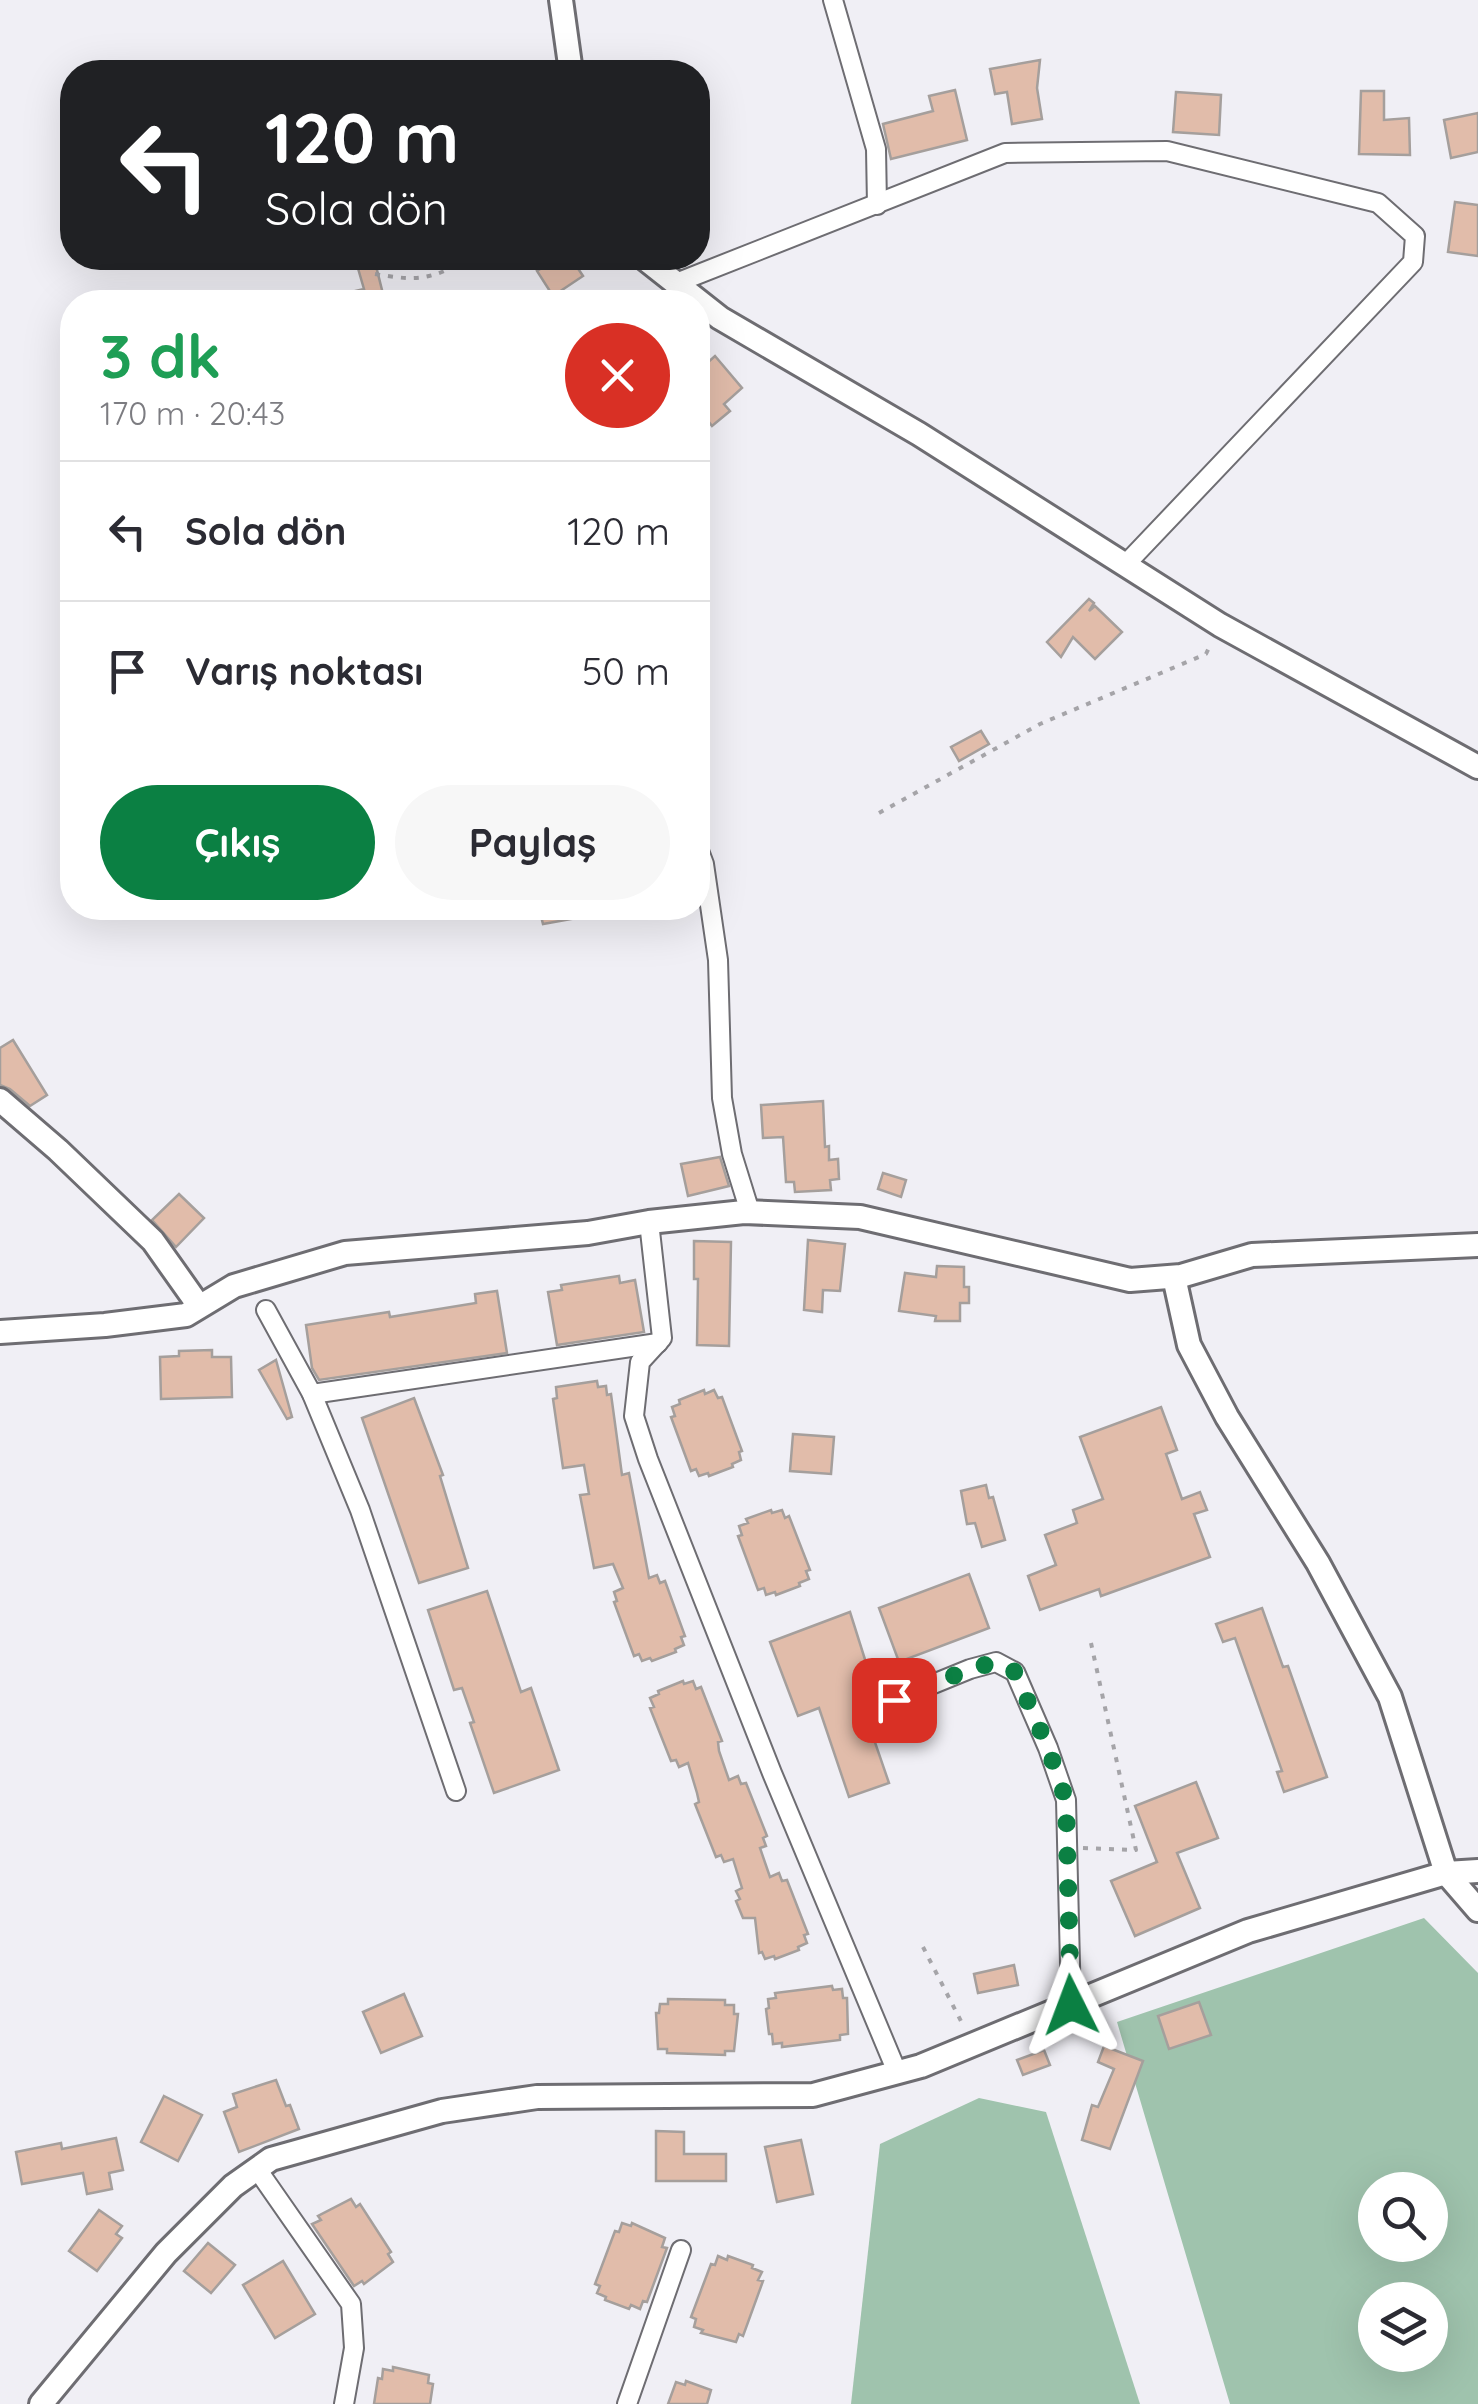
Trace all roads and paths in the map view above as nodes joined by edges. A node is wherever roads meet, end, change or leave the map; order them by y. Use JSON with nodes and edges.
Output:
{"nodes":[{"id":1,"x":561,"y":0,"type":"edge"},
{"id":2,"x":834,"y":0,"type":"edge"},
{"id":3,"x":569,"y":60,"type":"edge"},
{"id":4,"x":876,"y":204,"type":"junction"},
{"id":5,"x":448,"y":270,"type":"edge"},
{"id":6,"x":659,"y":270,"type":"edge"},
{"id":7,"x":709,"y":270,"type":"edge"},
{"id":8,"x":710,"y":270,"type":"edge"},
{"id":9,"x":374,"y":274,"type":"dead end"},
{"id":10,"x":676,"y":283,"type":"junction"},
{"id":11,"x":685,"y":290,"type":"edge"},
{"id":12,"x":710,"y":310,"type":"edge"},
{"id":13,"x":1126,"y":564,"type":"junction"},
{"id":14,"x":1220,"y":625,"type":"junction"},
{"id":15,"x":1478,"y":766,"type":"edge"},
{"id":16,"x":879,"y":813,"type":"dead end"},
{"id":17,"x":710,"y":905,"type":"edge"},
{"id":18,"x":0,"y":1100,"type":"edge"},
{"id":19,"x":750,"y":1212,"type":"junction"},
{"id":20,"x":649,"y":1222,"type":"junction"},
{"id":21,"x":1478,"y":1246,"type":"edge"},
{"id":22,"x":1174,"y":1277,"type":"junction"},
{"id":23,"x":199,"y":1306,"type":"junction"},
{"id":24,"x":266,"y":1310,"type":"dead end"},
{"id":25,"x":0,"y":1332,"type":"edge"},
{"id":26,"x":658,"y":1343,"type":"junction"},
{"id":27,"x":312,"y":1394,"type":"junction"},
{"id":28,"x":1091,"y":1643,"type":"dead end"},
{"id":29,"x":894,"y":1700,"type":"dead end"},
{"id":30,"x":456,"y":1790,"type":"dead end"},
{"id":31,"x":1068,"y":1847,"type":"junction"},
{"id":32,"x":1478,"y":1871,"type":"edge"},
{"id":33,"x":1446,"y":1874,"type":"junction"},
{"id":34,"x":1478,"y":1910,"type":"edge"},
{"id":35,"x":923,"y":1947,"type":"dead end"},
{"id":36,"x":1071,"y":2005,"type":"junction"},
{"id":37,"x":973,"y":2045,"type":"junction"},
{"id":38,"x":898,"y":2072,"type":"junction"},
{"id":39,"x":257,"y":2169,"type":"junction"},
{"id":40,"x":681,"y":2250,"type":"dead end"},
{"id":41,"x":40,"y":2404,"type":"edge"},
{"id":42,"x":344,"y":2404,"type":"edge"},
{"id":43,"x":626,"y":2404,"type":"edge"}],
"edges":[{"from":1,"to":3,"type":"street"},
{"from":2,"to":4,"type":"street"},
{"from":4,"to":8,"type":"street"},
{"from":4,"to":13,"type":"street"},
{"from":5,"to":9,"type":"path"},
{"from":6,"to":10,"type":"street"},
{"from":7,"to":10,"type":"street"},
{"from":10,"to":11,"type":"street"},
{"from":12,"to":13,"type":"street"},
{"from":13,"to":14,"type":"street"},
{"from":14,"to":15,"type":"street"},
{"from":14,"to":16,"type":"path"},
{"from":17,"to":19,"type":"street"},
{"from":18,"to":23,"type":"street"},
{"from":19,"to":20,"type":"street"},
{"from":19,"to":22,"type":"street"},
{"from":20,"to":23,"type":"street"},
{"from":20,"to":26,"type":"street"},
{"from":21,"to":22,"type":"street"},
{"from":22,"to":33,"type":"street"},
{"from":23,"to":25,"type":"street"},
{"from":24,"to":27,"type":"street"},
{"from":26,"to":27,"type":"street"},
{"from":26,"to":38,"type":"street"},
{"from":27,"to":30,"type":"street"},
{"from":28,"to":31,"type":"path"},
{"from":29,"to":31,"type":"street"},
{"from":31,"to":36,"type":"street"},
{"from":32,"to":33,"type":"street"},
{"from":33,"to":34,"type":"street"},
{"from":33,"to":36,"type":"street"},
{"from":35,"to":37,"type":"path"},
{"from":36,"to":37,"type":"street"},
{"from":37,"to":38,"type":"street"},
{"from":38,"to":39,"type":"street"},
{"from":39,"to":41,"type":"street"},
{"from":39,"to":42,"type":"street"},
{"from":40,"to":43,"type":"street"}]}
